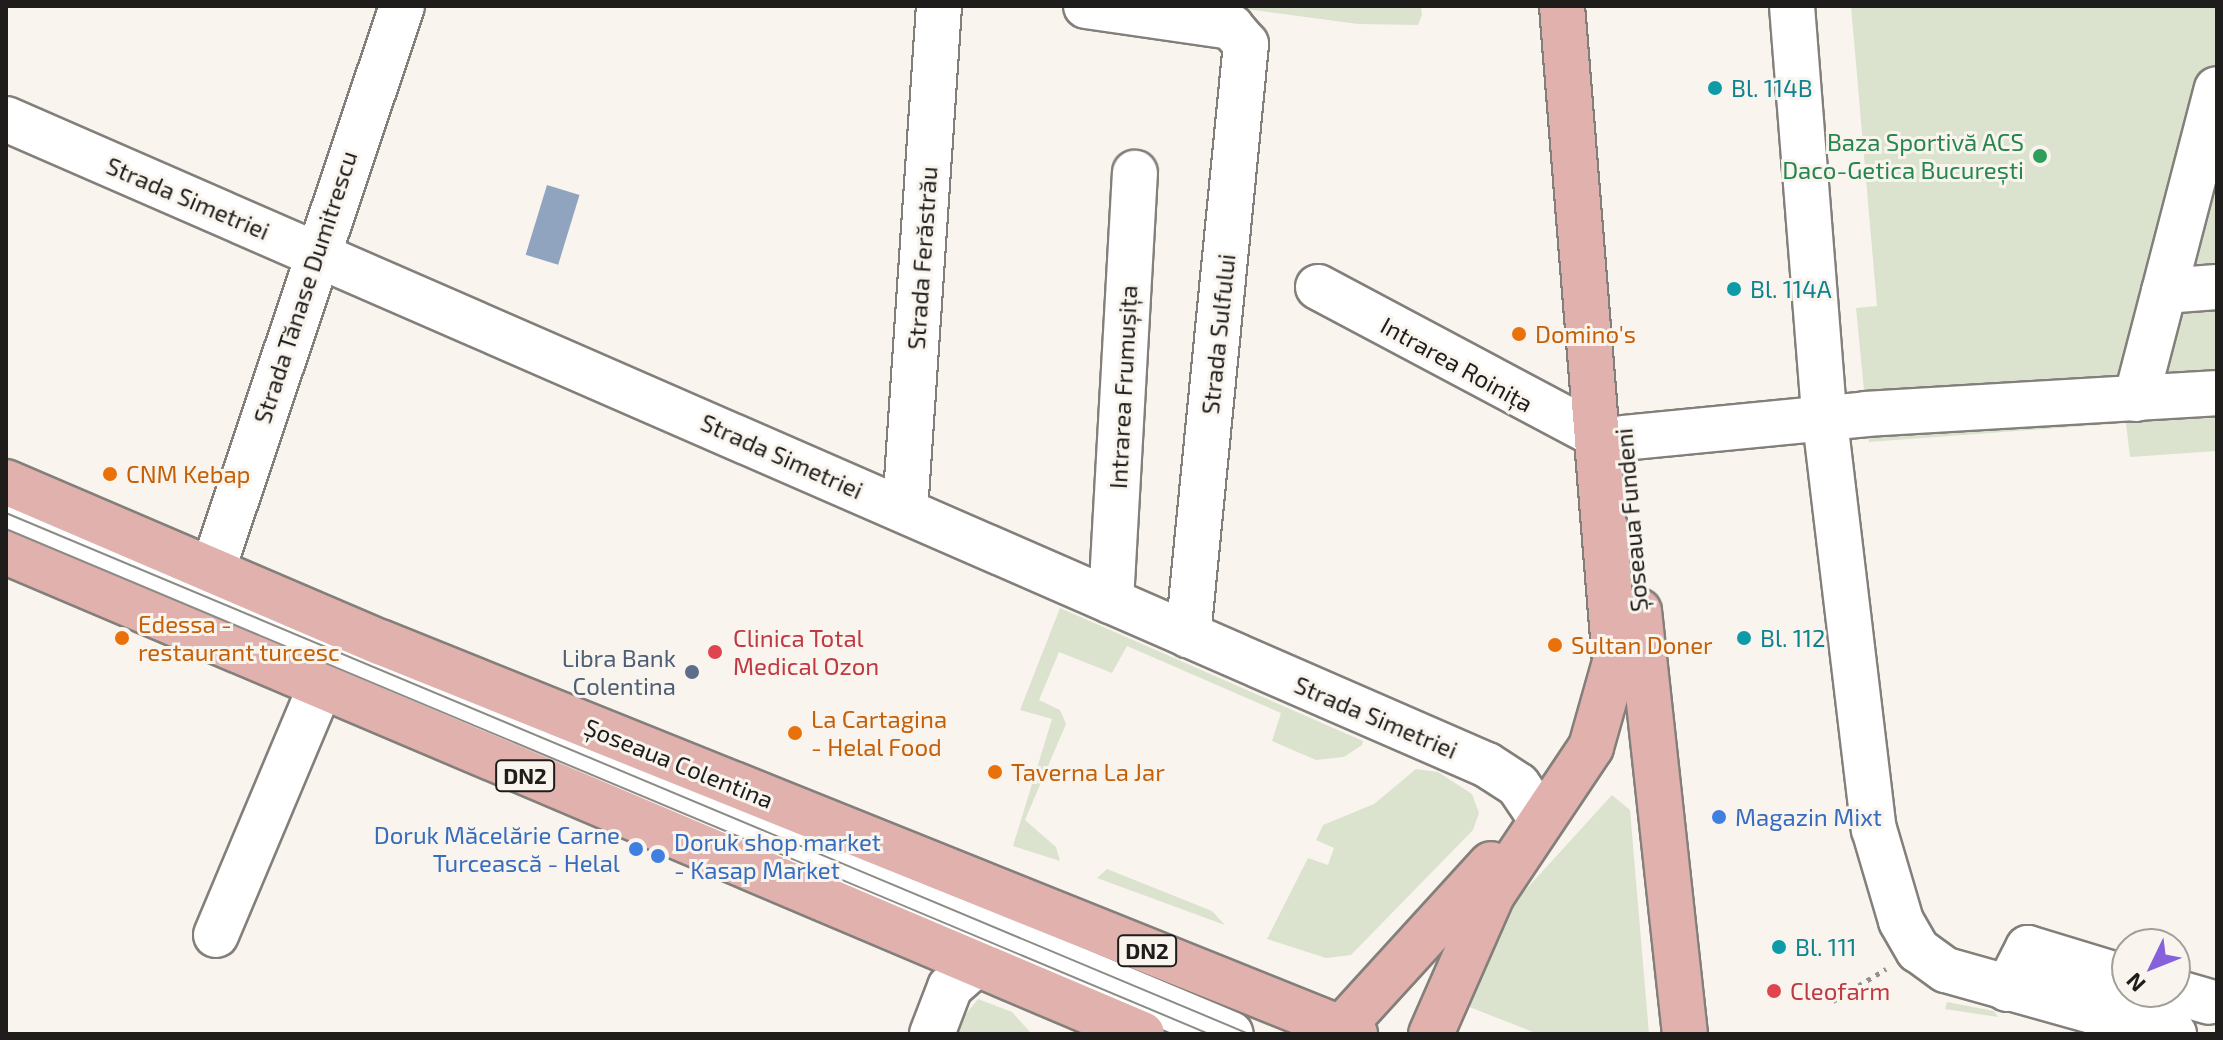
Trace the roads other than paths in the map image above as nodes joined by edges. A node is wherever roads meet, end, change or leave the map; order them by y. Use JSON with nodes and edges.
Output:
{"nodes":[{"id":1,"x":402,"y":6,"type":"edge"},
{"id":2,"x":939,"y":6,"type":"edge"},
{"id":3,"x":1086,"y":6,"type":"edge"},
{"id":4,"x":1562,"y":6,"type":"edge"},
{"id":5,"x":1587,"y":6,"type":"edge"},
{"id":6,"x":1792,"y":6,"type":"edge"},
{"id":7,"x":2216,"y":96,"type":"edge"},
{"id":8,"x":6,"y":119,"type":"edge"},
{"id":9,"x":1135,"y":173,"type":"dead end"},
{"id":10,"x":2203,"y":195,"type":"edge"},
{"id":11,"x":314,"y":252,"type":"junction"},
{"id":12,"x":1318,"y":287,"type":"dead end"},
{"id":13,"x":2217,"y":287,"type":"edge"},
{"id":14,"x":2164,"y":291,"type":"junction"},
{"id":15,"x":2217,"y":393,"type":"edge"},
{"id":16,"x":2136,"y":399,"type":"junction"},
{"id":17,"x":1825,"y":421,"type":"junction"},
{"id":18,"x":1611,"y":437,"type":"junction"},
{"id":19,"x":6,"y":482,"type":"edge"},
{"id":20,"x":905,"y":510,"type":"junction"},
{"id":21,"x":6,"y":520,"type":"edge"},
{"id":22,"x":6,"y":552,"type":"edge"},
{"id":23,"x":213,"y":569,"type":"junction"},
{"id":24,"x":1111,"y":601,"type":"junction"},
{"id":25,"x":1188,"y":635,"type":"junction"},
{"id":26,"x":320,"y":688,"type":"junction"},
{"id":27,"x":1571,"y":780,"type":"junction"},
{"id":28,"x":1657,"y":796,"type":"junction"},
{"id":29,"x":1540,"y":818,"type":"junction"},
{"id":30,"x":216,"y":935,"type":"dead end"},
{"id":31,"x":974,"y":966,"type":"junction"},
{"id":32,"x":2111,"y":973,"type":"edge"},
{"id":33,"x":2007,"y":989,"type":"junction"},
{"id":34,"x":1046,"y":995,"type":"junction"},
{"id":35,"x":1344,"y":1032,"type":"edge"},
{"id":36,"x":932,"y":1034,"type":"edge"},
{"id":37,"x":1067,"y":1034,"type":"edge"},
{"id":38,"x":1142,"y":1034,"type":"edge"},
{"id":39,"x":1231,"y":1034,"type":"edge"},
{"id":40,"x":1431,"y":1034,"type":"edge"},
{"id":41,"x":1685,"y":1034,"type":"edge"},
{"id":42,"x":2174,"y":1034,"type":"edge"}],
"edges":[{"from":1,"to":11,"type":"street","name":"Strada Tănase Dumitrescu"},
{"from":2,"to":20,"type":"street","name":"Strada Ferăstrău"},
{"from":3,"to":25,"type":"street","name":"Strada Sulfului"},
{"from":4,"to":18,"type":"main road","name":"Șoseaua Fundeni"},
{"from":5,"to":18,"type":"main road","name":"Șoseaua Fundeni"},
{"from":6,"to":17,"type":"street"},
{"from":7,"to":10,"type":"street"},
{"from":8,"to":11,"type":"street","name":"Strada Simetriei"},
{"from":9,"to":24,"type":"street","name":"Intrarea Frumușița"},
{"from":10,"to":14,"type":"street"},
{"from":11,"to":20,"type":"street","name":"Strada Simetriei"},
{"from":11,"to":23,"type":"street","name":"Strada Tănase Dumitrescu"},
{"from":12,"to":18,"type":"street","name":"Intrarea Roinița"},
{"from":13,"to":14,"type":"street"},
{"from":14,"to":16,"type":"street"},
{"from":15,"to":16,"type":"street"},
{"from":16,"to":17,"type":"street"},
{"from":17,"to":18,"type":"street"},
{"from":17,"to":33,"type":"street"},
{"from":18,"to":27,"type":"main road","name":"Șoseaua Fundeni"},
{"from":18,"to":28,"type":"main road","name":"Șoseaua Fundeni"},
{"from":19,"to":23,"type":"main road","name":"Șoseaua Colentina","number":"DN2"},
{"from":20,"to":24,"type":"street","name":"Strada Simetriei"},
{"from":21,"to":39,"type":"street"},
{"from":22,"to":26,"type":"main road","number":"DN2"},
{"from":23,"to":35,"type":"main road","name":"Șoseaua Colentina","number":"DN2"},
{"from":24,"to":25,"type":"street","name":"Strada Simetriei"},
{"from":25,"to":29,"type":"street","name":"Strada Simetriei"},
{"from":26,"to":30,"type":"street"},
{"from":26,"to":31,"type":"main road","number":"DN2"},
{"from":27,"to":28,"type":"main road"},
{"from":27,"to":29,"type":"main road","name":"Șoseaua Fundeni"},
{"from":28,"to":41,"type":"main road","name":"Șoseaua Fundeni"},
{"from":29,"to":35,"type":"main road","name":"Șoseaua Fundeni"},
{"from":29,"to":40,"type":"main road","name":"Șoseaua Fundeni"},
{"from":31,"to":34,"type":"main road","number":"DN2"},
{"from":31,"to":36,"type":"street"},
{"from":32,"to":33,"type":"street"},
{"from":33,"to":42,"type":"street"},
{"from":34,"to":37,"type":"main road"},
{"from":34,"to":38,"type":"main road","number":"DN2"}]}
